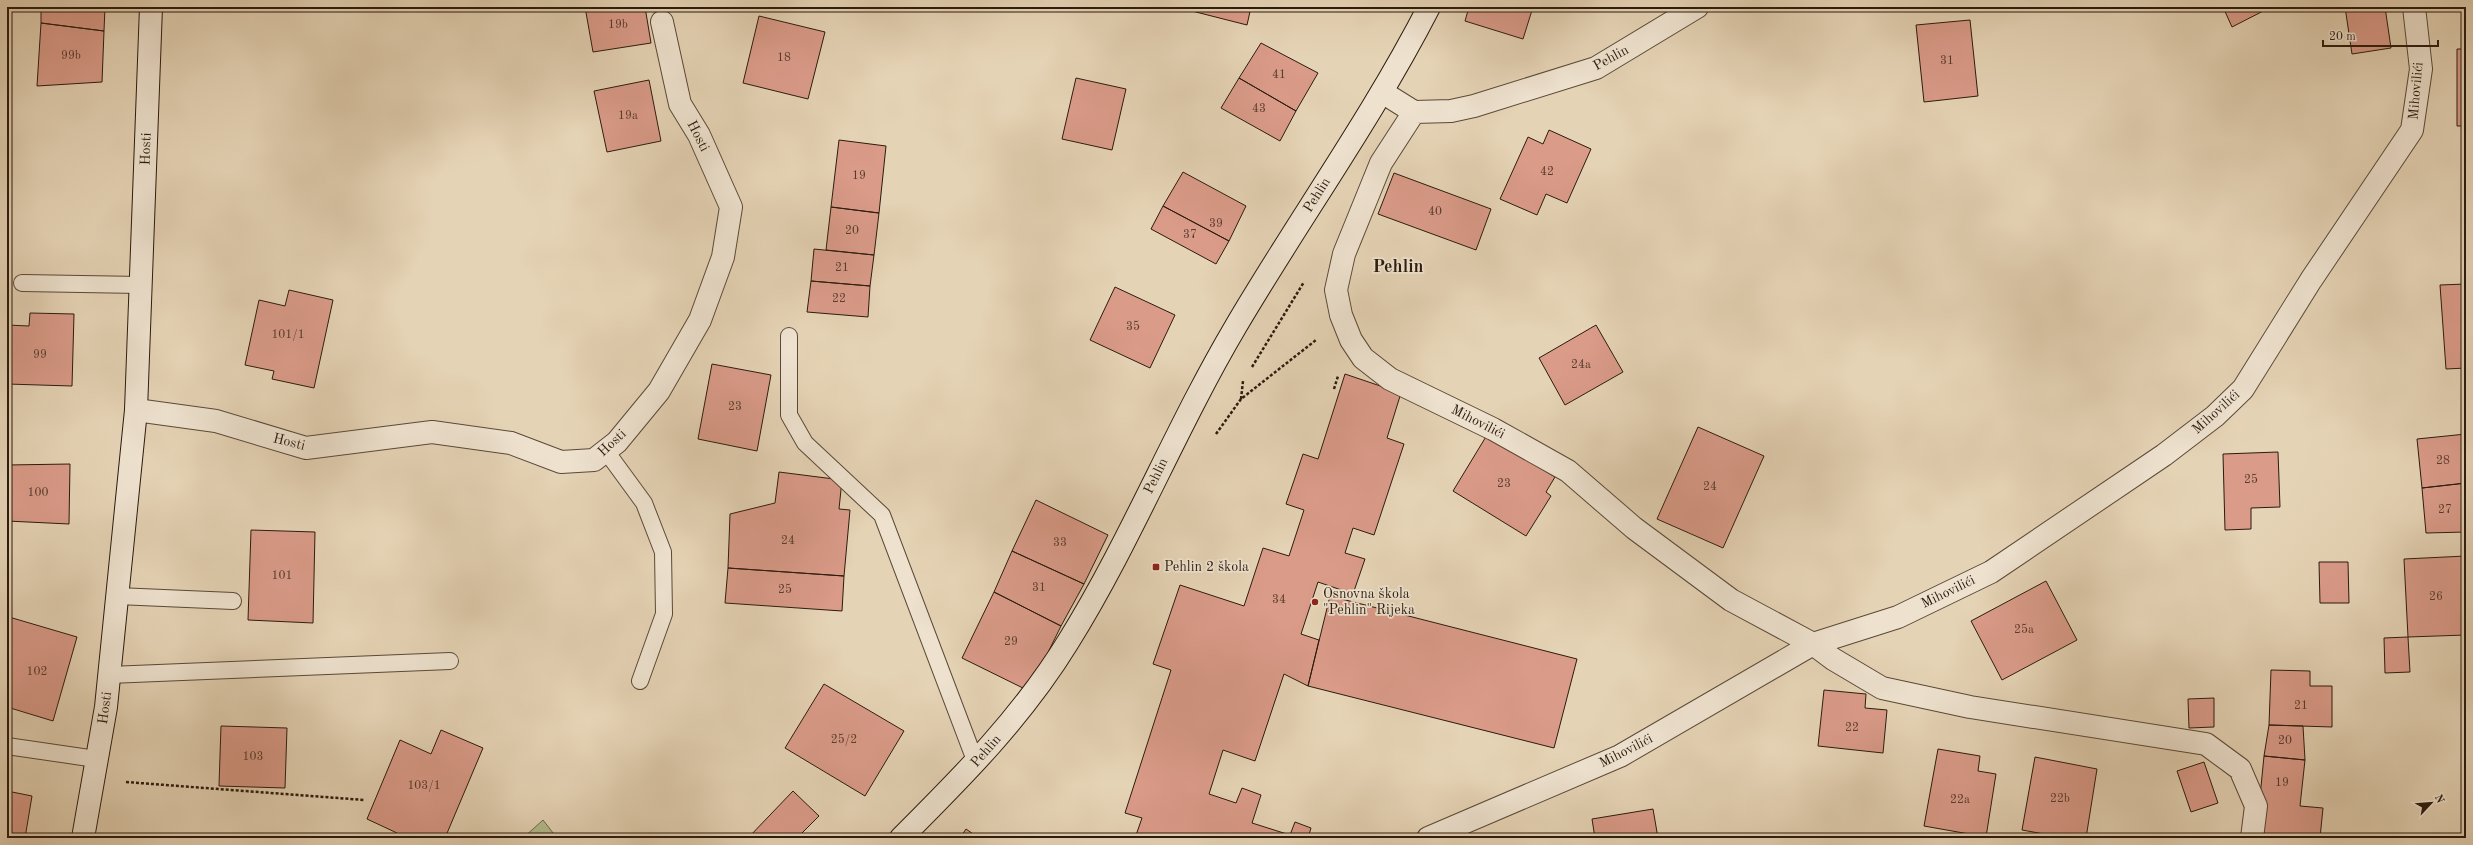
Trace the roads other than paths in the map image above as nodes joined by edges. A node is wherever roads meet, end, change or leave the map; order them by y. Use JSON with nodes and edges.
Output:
{"nodes":[{"id":1,"x":151,"y":7,"type":"edge"},
{"id":2,"x":1429,"y":7,"type":"edge"},
{"id":3,"x":1697,"y":7,"type":"edge"},
{"id":4,"x":2414,"y":7,"type":"edge"},
{"id":5,"x":662,"y":22,"type":"dead end"},
{"id":6,"x":1382,"y":92,"type":"junction"},
{"id":7,"x":1414,"y":112,"type":"junction"},
{"id":8,"x":22,"y":283,"type":"dead end"},
{"id":9,"x":141,"y":285,"type":"junction"},
{"id":10,"x":789,"y":336,"type":"dead end"},
{"id":11,"x":136,"y":410,"type":"junction"},
{"id":12,"x":606,"y":451,"type":"junction"},
{"id":13,"x":117,"y":596,"type":"junction"},
{"id":14,"x":233,"y":602,"type":"dead end"},
{"id":15,"x":1813,"y":644,"type":"junction"},
{"id":16,"x":450,"y":661,"type":"dead end"},
{"id":17,"x":109,"y":675,"type":"junction"},
{"id":18,"x":640,"y":681,"type":"dead end"},
{"id":19,"x":7,"y":746,"type":"edge"},
{"id":20,"x":96,"y":760,"type":"junction"},
{"id":21,"x":976,"y":763,"type":"junction"},
{"id":22,"x":83,"y":838,"type":"edge"},
{"id":23,"x":901,"y":838,"type":"edge"},
{"id":24,"x":1428,"y":838,"type":"edge"},
{"id":25,"x":2252,"y":838,"type":"edge"}],
"edges":[{"from":1,"to":9,"type":"street","name":"Hosti"},
{"from":2,"to":6,"type":"street","name":"Pehlin"},
{"from":3,"to":7,"type":"street","name":"Pehlin"},
{"from":4,"to":15,"type":"street","name":"Mihovilići"},
{"from":5,"to":12,"type":"street","name":"Hosti"},
{"from":6,"to":7,"type":"street"},
{"from":6,"to":21,"type":"street","name":"Pehlin"},
{"from":7,"to":15,"type":"street","name":"Mihovilići"},
{"from":8,"to":9,"type":"lane"},
{"from":9,"to":11,"type":"street","name":"Hosti"},
{"from":10,"to":21,"type":"lane"},
{"from":11,"to":12,"type":"street","name":"Hosti"},
{"from":11,"to":13,"type":"street","name":"Hosti"},
{"from":12,"to":18,"type":"lane"},
{"from":13,"to":14,"type":"lane"},
{"from":13,"to":17,"type":"street","name":"Hosti"},
{"from":15,"to":24,"type":"street","name":"Mihovilići"},
{"from":15,"to":25,"type":"street","name":"Mihovilići"},
{"from":16,"to":17,"type":"lane"},
{"from":17,"to":20,"type":"street","name":"Hosti"},
{"from":19,"to":20,"type":"lane"},
{"from":20,"to":22,"type":"street","name":"Hosti"},
{"from":21,"to":23,"type":"street","name":"Pehlin"}]}
